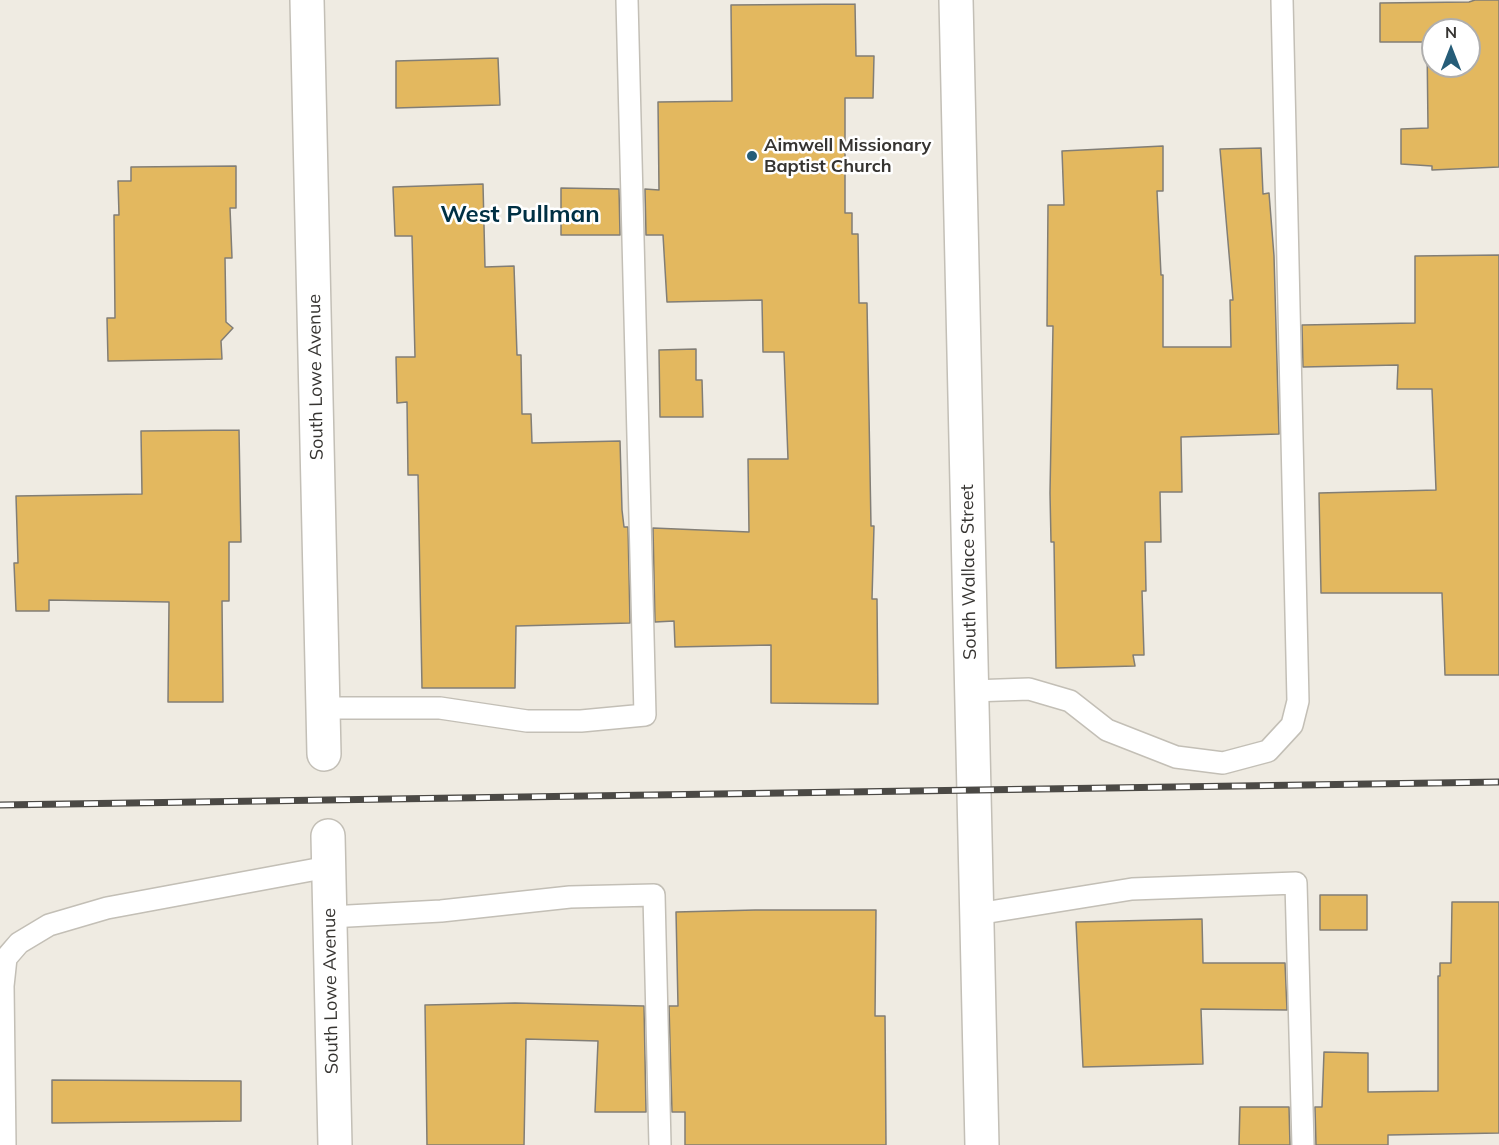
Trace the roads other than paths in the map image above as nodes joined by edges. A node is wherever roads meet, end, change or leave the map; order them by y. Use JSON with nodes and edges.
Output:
{"nodes":[{"id":1,"x":307,"y":0,"type":"edge"},
{"id":2,"x":627,"y":0,"type":"edge"},
{"id":3,"x":956,"y":0,"type":"edge"},
{"id":4,"x":1282,"y":0,"type":"edge"},
{"id":5,"x":972,"y":691,"type":"junction"},
{"id":6,"x":324,"y":708,"type":"junction"},
{"id":7,"x":324,"y":754,"type":"dead end"},
{"id":8,"x":328,"y":852,"type":"joint"},
{"id":9,"x":977,"y":914,"type":"junction"},
{"id":10,"x":330,"y":917,"type":"junction"},
{"id":11,"x":5,"y":1145,"type":"edge"},
{"id":12,"x":335,"y":1145,"type":"edge"},
{"id":13,"x":660,"y":1145,"type":"edge"},
{"id":14,"x":982,"y":1145,"type":"edge"},
{"id":15,"x":1303,"y":1145,"type":"edge"}],
"edges":[{"from":1,"to":6,"type":"street","name":"South Lowe Avenue"},
{"from":2,"to":6,"type":"lane"},
{"from":3,"to":5,"type":"street","name":"South Wallace Street"},
{"from":4,"to":5,"type":"lane"},
{"from":5,"to":9,"type":"street","name":"South Wallace Street"},
{"from":6,"to":7,"type":"street","name":"South Lowe Avenue"},
{"from":8,"to":10,"type":"street","name":"South Lowe Avenue"},
{"from":8,"to":11,"type":"lane"},
{"from":9,"to":14,"type":"street","name":"South Wallace Street"},
{"from":9,"to":15,"type":"lane"},
{"from":10,"to":12,"type":"street","name":"South Lowe Avenue"},
{"from":10,"to":13,"type":"lane"}]}
